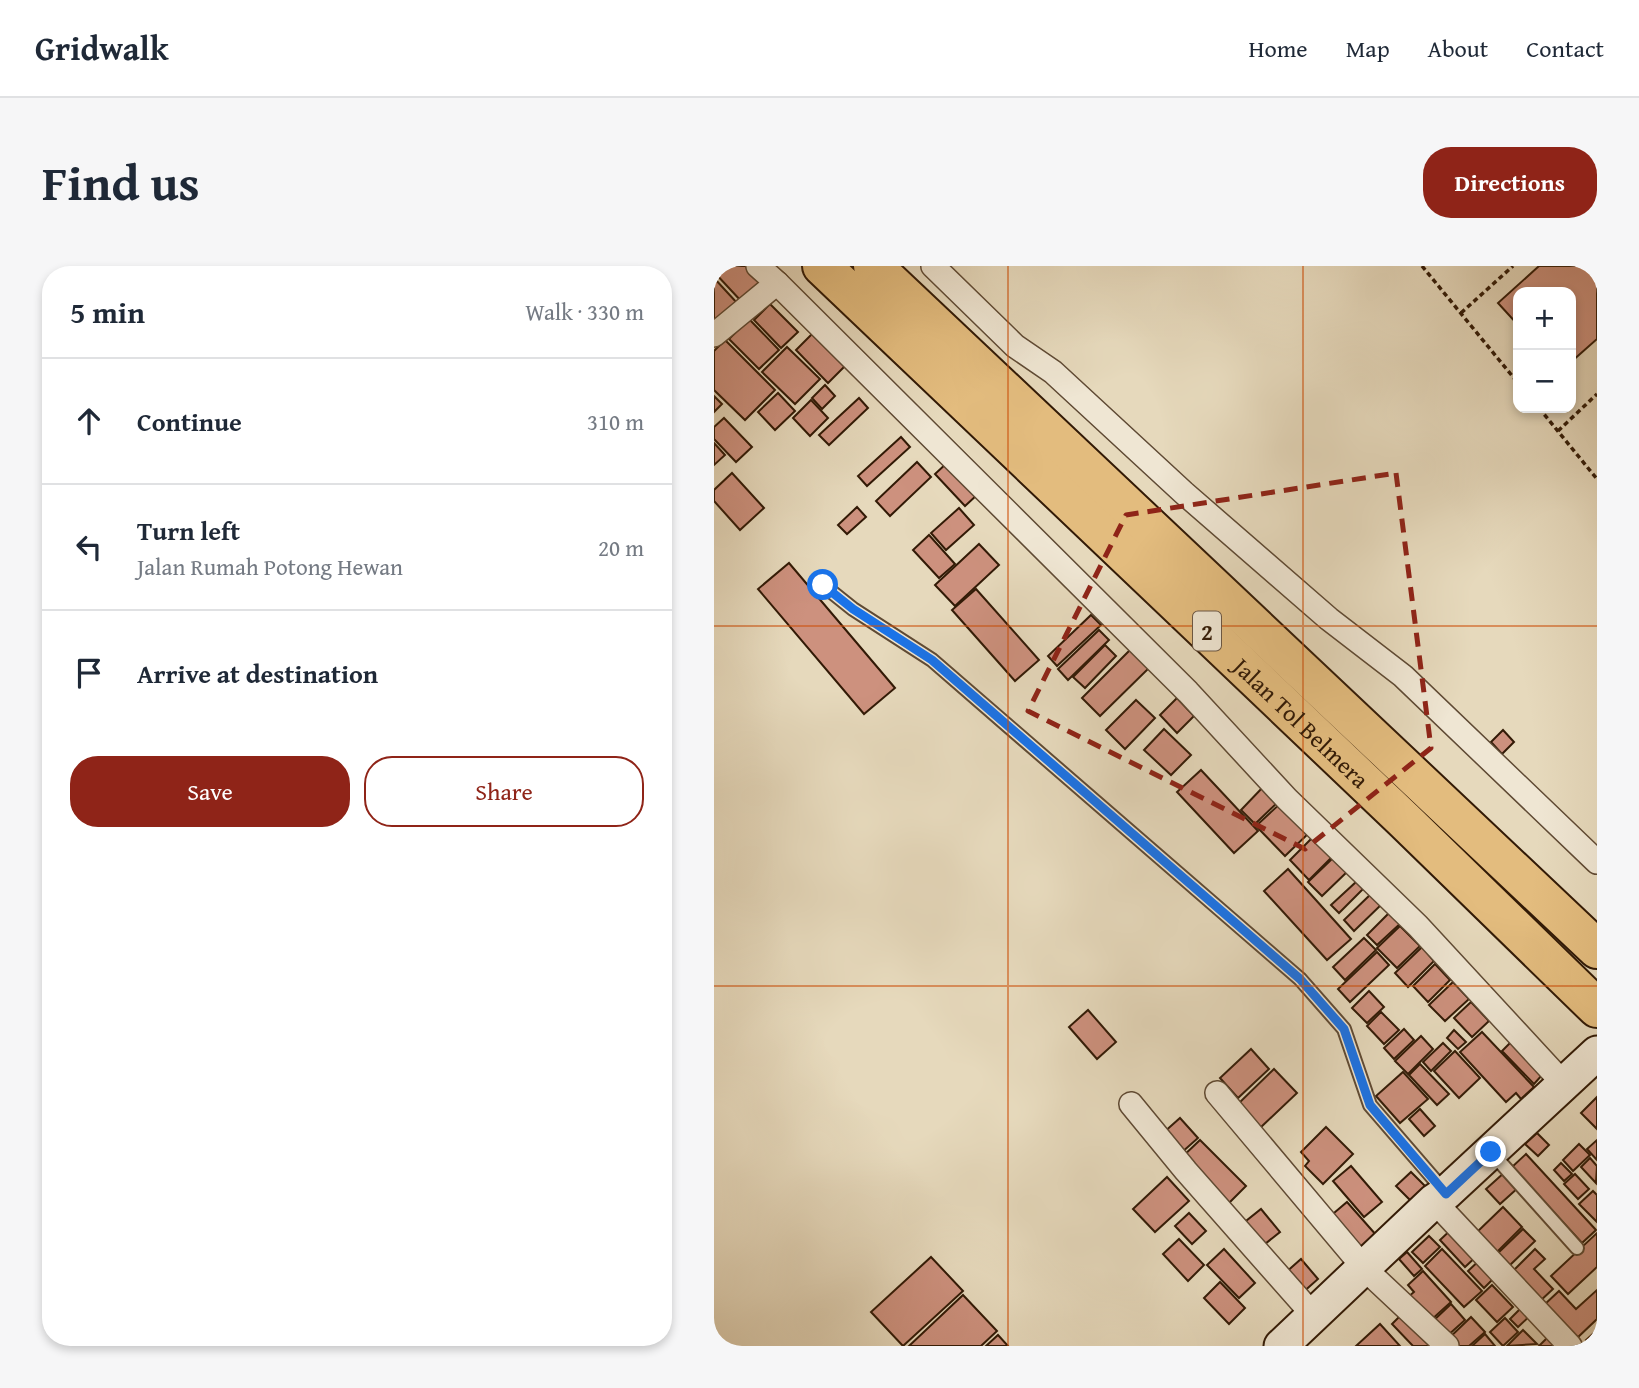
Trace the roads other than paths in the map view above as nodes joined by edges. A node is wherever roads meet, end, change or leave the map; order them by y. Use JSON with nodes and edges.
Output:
{"nodes":[{"id":1,"x":758,"y":266,"type":"edge"},
{"id":2,"x":822,"y":266,"type":"edge"},
{"id":3,"x":873,"y":266,"type":"edge"},
{"id":4,"x":933,"y":266,"type":"edge"},
{"id":5,"x":777,"y":283,"type":"junction"},
{"id":6,"x":714,"y":333,"type":"edge"},
{"id":7,"x":823,"y":585,"type":"dead end"},
{"id":8,"x":1597,"y":862,"type":"edge"},
{"id":9,"x":1597,"y":949,"type":"edge"},
{"id":10,"x":1592,"y":1003,"type":"edge"},
{"id":11,"x":1585,"y":1071,"type":"edge"},
{"id":12,"x":1216,"y":1093,"type":"dead end"},
{"id":13,"x":1132,"y":1104,"type":"dead end"},
{"id":14,"x":1491,"y":1152,"type":"junction"},
{"id":15,"x":1440,"y":1197,"type":"junction"},
{"id":16,"x":1577,"y":1248,"type":"dead end"},
{"id":17,"x":1366,"y":1269,"type":"junction"},
{"id":18,"x":1299,"y":1336,"type":"edge"},
{"id":19,"x":1447,"y":1346,"type":"edge"},
{"id":20,"x":1570,"y":1346,"type":"edge"}],
"edges":[{"from":1,"to":5,"type":"street"},
{"from":2,"to":10,"type":"highway","name":"Jalan Tol Belmera","number":"2"},
{"from":3,"to":9,"type":"highway","name":"Jalan Tol Belmera","number":"2"},
{"from":4,"to":8,"type":"street"},
{"from":5,"to":6,"type":"street"},
{"from":5,"to":11,"type":"street"},
{"from":7,"to":15,"type":"lane"},
{"from":11,"to":14,"type":"street"},
{"from":12,"to":17,"type":"street"},
{"from":13,"to":18,"type":"street"},
{"from":14,"to":15,"type":"street"},
{"from":14,"to":16,"type":"lane"},
{"from":15,"to":17,"type":"street"},
{"from":15,"to":20,"type":"street"},
{"from":17,"to":18,"type":"street"},
{"from":17,"to":19,"type":"street"}]}
